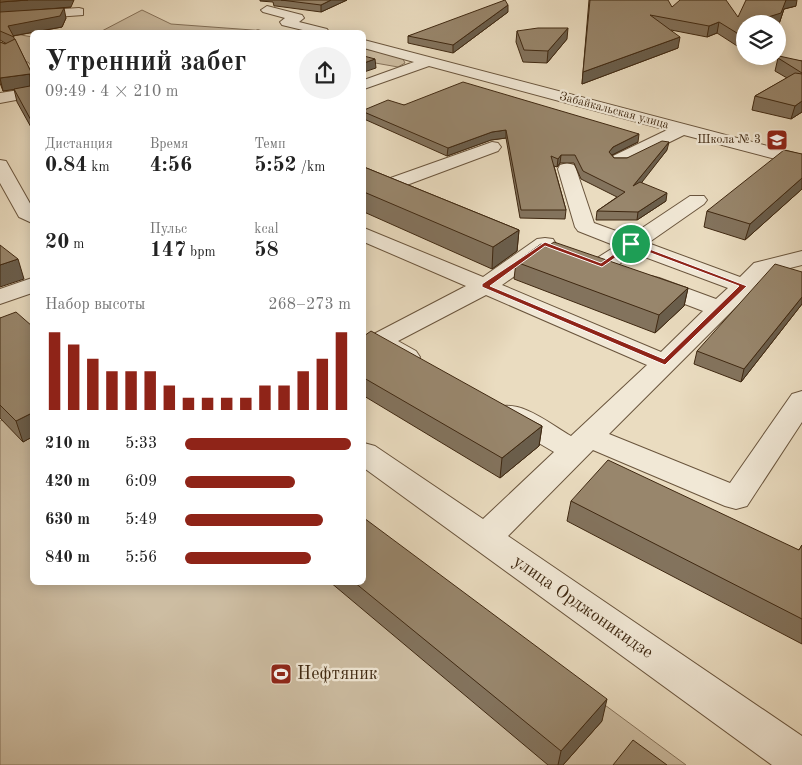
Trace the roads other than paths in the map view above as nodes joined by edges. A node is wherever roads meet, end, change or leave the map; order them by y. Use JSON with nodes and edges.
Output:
{"nodes":[{"id":1,"x":267,"y":10,"type":"dead end"},
{"id":2,"x":80,"y":12,"type":"dead end"},
{"id":3,"x":0,"y":17,"type":"edge"},
{"id":4,"x":297,"y":25,"type":"junction"},
{"id":5,"x":279,"y":30,"type":"dead end"},
{"id":6,"x":316,"y":30,"type":"edge"},
{"id":7,"x":366,"y":45,"type":"edge"},
{"id":8,"x":426,"y":62,"type":"junction"},
{"id":9,"x":366,"y":84,"type":"edge"},
{"id":10,"x":30,"y":92,"type":"edge"},
{"id":11,"x":0,"y":98,"type":"edge"},
{"id":12,"x":594,"y":106,"type":"junction"},
{"id":13,"x":573,"y":114,"type":"edge"},
{"id":14,"x":683,"y":129,"type":"junction"},
{"id":15,"x":492,"y":147,"type":"dead end"},
{"id":16,"x":619,"y":160,"type":"edge"},
{"id":17,"x":802,"y":161,"type":"edge"},
{"id":18,"x":0,"y":165,"type":"edge"},
{"id":19,"x":567,"y":169,"type":"dead end"},
{"id":20,"x":416,"y":195,"type":"edge"},
{"id":21,"x":697,"y":200,"type":"dead end"},
{"id":22,"x":30,"y":211,"type":"edge"},
{"id":23,"x":366,"y":235,"type":"edge"},
{"id":24,"x":544,"y":244,"type":"edge"},
{"id":25,"x":631,"y":244,"type":"junction"},
{"id":26,"x":802,"y":258,"type":"edge"},
{"id":27,"x":30,"y":286,"type":"edge"},
{"id":28,"x":485,"y":286,"type":"junction"},
{"id":29,"x":744,"y":286,"type":"junction"},
{"id":30,"x":0,"y":297,"type":"edge"},
{"id":31,"x":720,"y":309,"type":"junction"},
{"id":32,"x":372,"y":337,"type":"edge"},
{"id":33,"x":665,"y":363,"type":"junction"},
{"id":34,"x":430,"y":370,"type":"edge"},
{"id":35,"x":802,"y":400,"type":"edge"},
{"id":36,"x":490,"y":403,"type":"edge"},
{"id":37,"x":582,"y":444,"type":"junction"},
{"id":38,"x":366,"y":454,"type":"edge"},
{"id":39,"x":485,"y":538,"type":"junction"},
{"id":40,"x":802,"y":761,"type":"edge"}],
"edges":[{"from":1,"to":4,"type":"street"},
{"from":2,"to":3,"type":"street"},
{"from":4,"to":5,"type":"street"},
{"from":4,"to":6,"type":"street"},
{"from":7,"to":8,"type":"street","name":"Забайкальская улица"},
{"from":8,"to":9,"type":"street"},
{"from":8,"to":12,"type":"street","name":"Забайкальская улица"},
{"from":10,"to":11,"type":"street"},
{"from":12,"to":13,"type":"street"},
{"from":12,"to":14,"type":"street","name":"Забайкальская улица"},
{"from":14,"to":16,"type":"street"},
{"from":14,"to":17,"type":"street","name":"Забайкальская улица"},
{"from":15,"to":20,"type":"street"},
{"from":18,"to":22,"type":"street"},
{"from":19,"to":25,"type":"street"},
{"from":21,"to":25,"type":"street"},
{"from":23,"to":28,"type":"street"},
{"from":24,"to":28,"type":"street"},
{"from":25,"to":29,"type":"street"},
{"from":25,"to":31,"type":"street"},
{"from":26,"to":29,"type":"street"},
{"from":27,"to":30,"type":"street"},
{"from":28,"to":32,"type":"street"},
{"from":28,"to":33,"type":"street"},
{"from":29,"to":31,"type":"street"},
{"from":31,"to":33,"type":"street"},
{"from":32,"to":34,"type":"street"},
{"from":33,"to":37,"type":"street"},
{"from":35,"to":37,"type":"street"},
{"from":36,"to":37,"type":"street"},
{"from":37,"to":39,"type":"street"},
{"from":38,"to":39,"type":"street","name":"улица Орджоникидзе"},
{"from":39,"to":40,"type":"street","name":"улица Орджоникидзе"}]}
